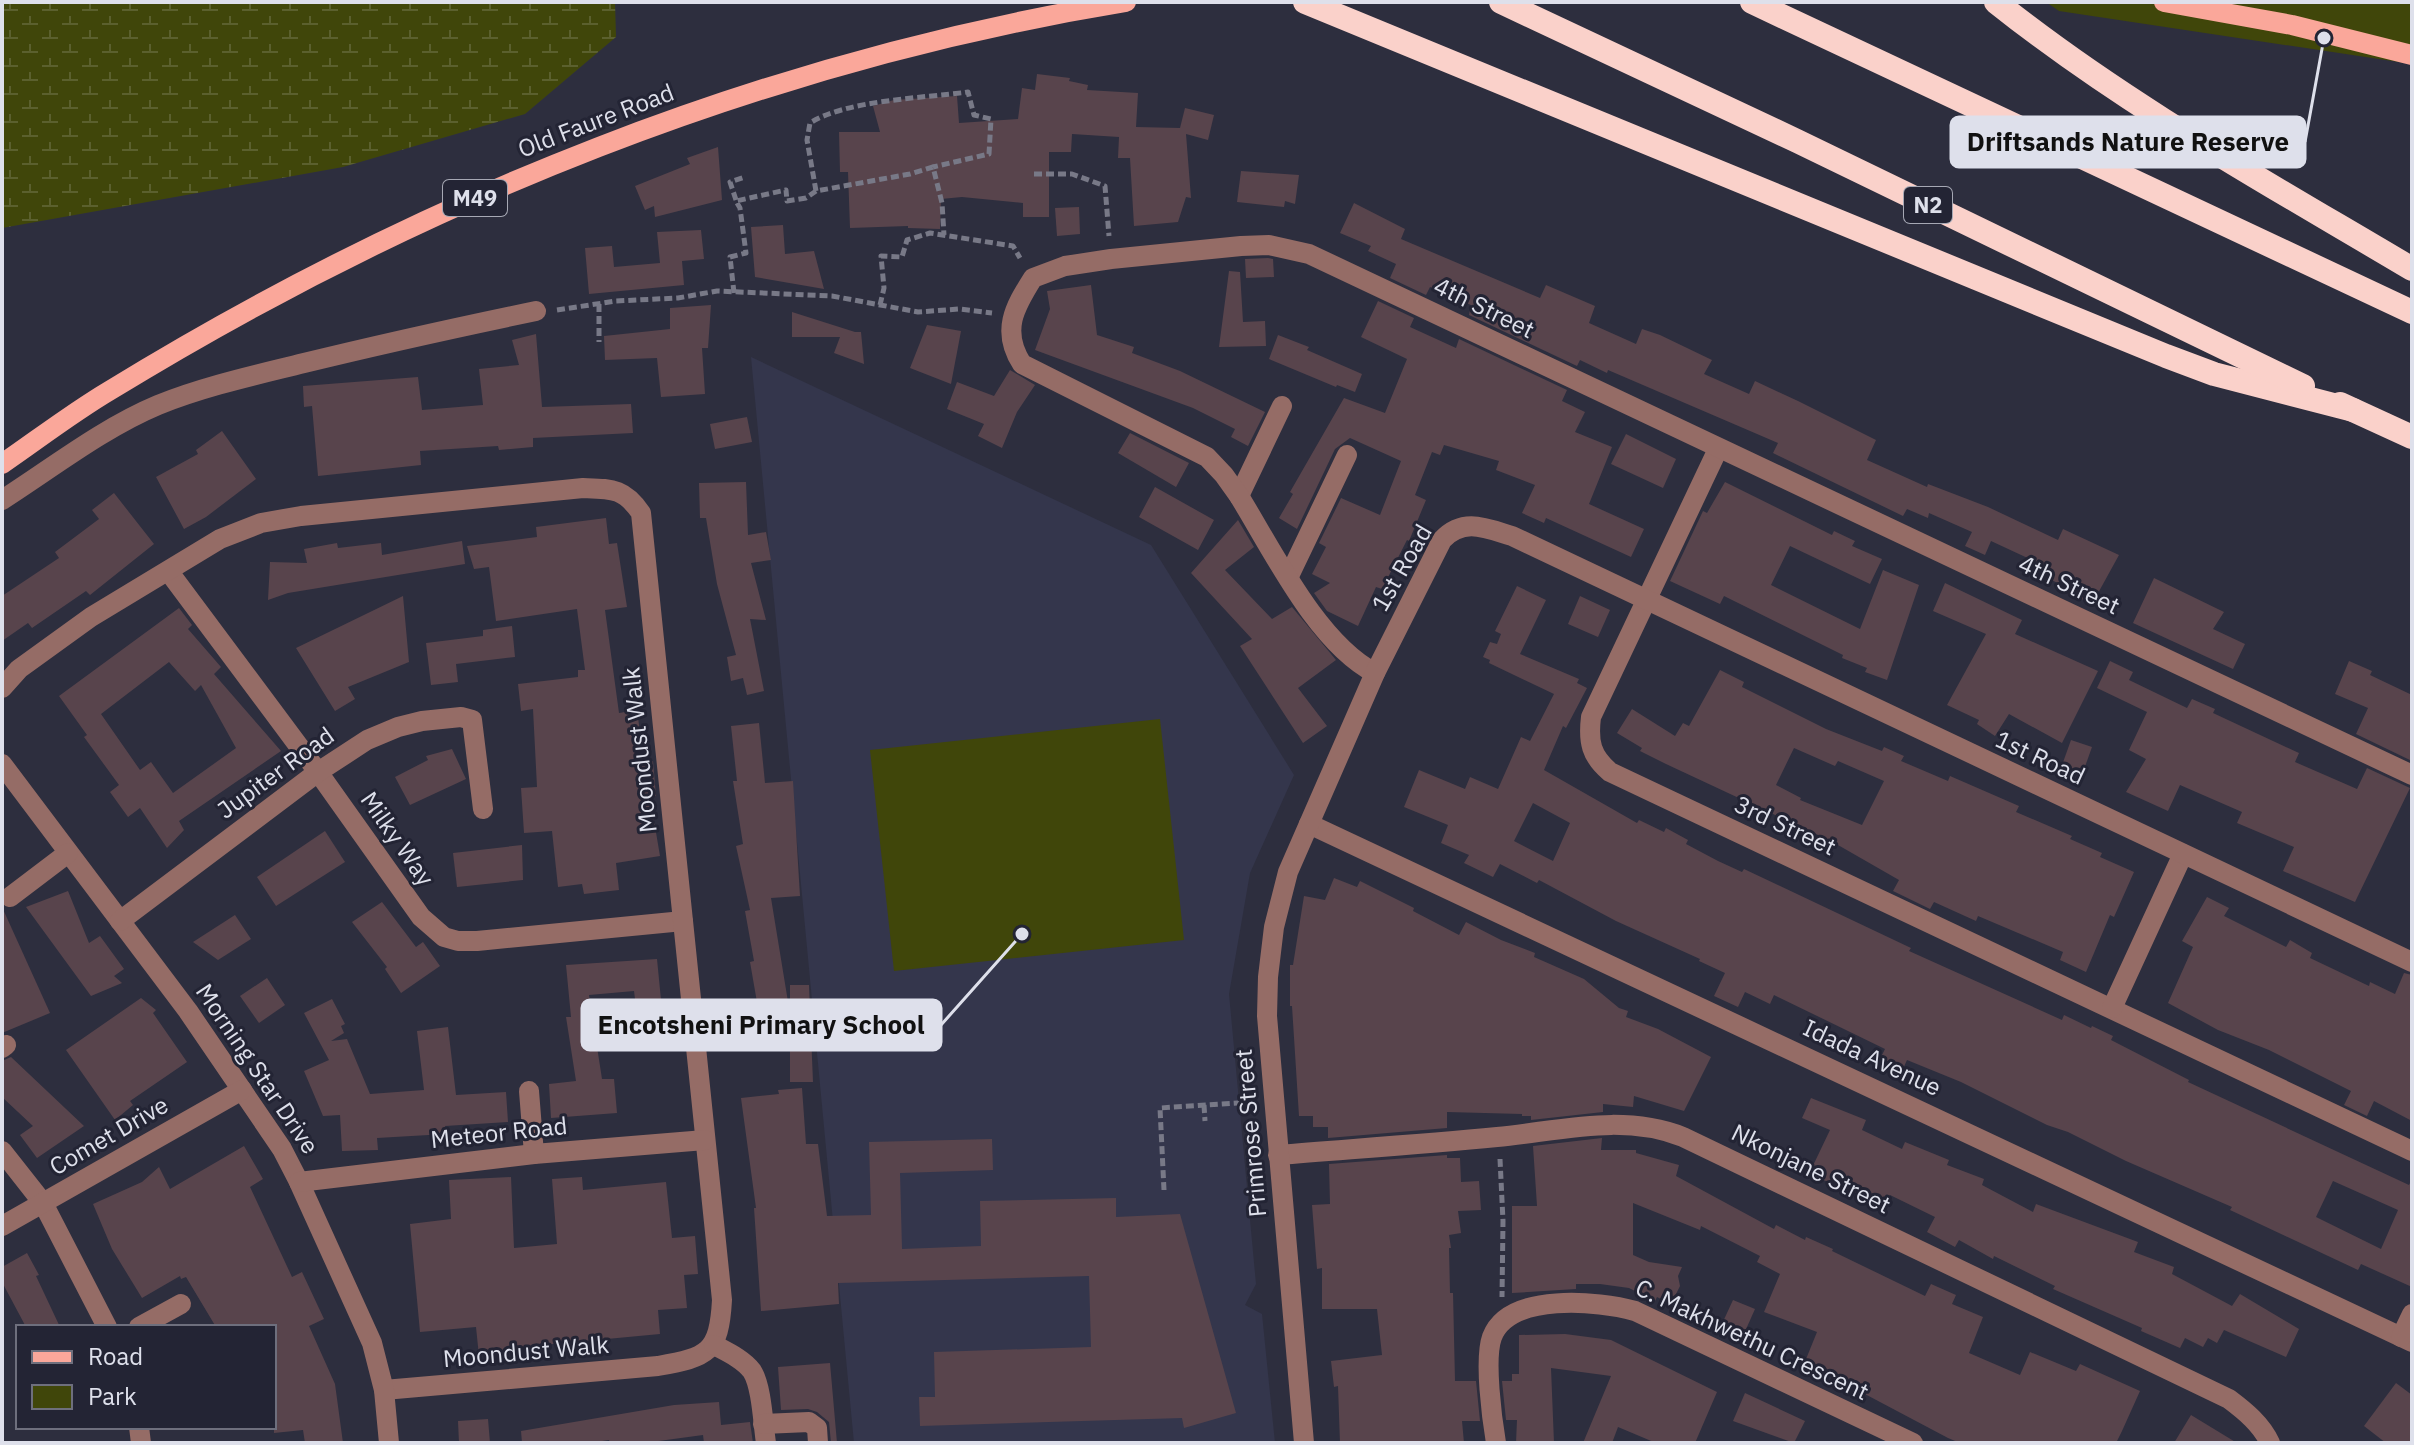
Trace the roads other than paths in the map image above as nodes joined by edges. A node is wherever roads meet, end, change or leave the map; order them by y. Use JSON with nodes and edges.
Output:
{"nodes":[{"id":1,"x":1126,"y":2,"type":"edge"},
{"id":2,"x":1305,"y":2,"type":"edge"},
{"id":3,"x":1501,"y":2,"type":"edge"},
{"id":4,"x":1752,"y":2,"type":"edge"},
{"id":5,"x":1996,"y":2,"type":"edge"},
{"id":6,"x":2164,"y":2,"type":"edge"},
{"id":7,"x":2412,"y":55,"type":"edge"},
{"id":8,"x":2412,"y":269,"type":"edge"},
{"id":9,"x":536,"y":311,"type":"road end"},
{"id":10,"x":2412,"y":312,"type":"edge"},
{"id":11,"x":1282,"y":406,"type":"dead end"},
{"id":12,"x":2353,"y":410,"type":"junction"},
{"id":13,"x":2412,"y":437,"type":"edge"},
{"id":14,"x":1718,"y":449,"type":"junction"},
{"id":15,"x":1347,"y":455,"type":"dead end"},
{"id":16,"x":2,"y":464,"type":"edge"},
{"id":17,"x":1239,"y":496,"type":"junction"},
{"id":18,"x":2,"y":500,"type":"edge"},
{"id":19,"x":169,"y":572,"type":"junction"},
{"id":20,"x":1289,"y":576,"type":"junction"},
{"id":21,"x":1647,"y":600,"type":"junction"},
{"id":22,"x":1375,"y":673,"type":"junction"},
{"id":23,"x":2,"y":688,"type":"edge"},
{"id":24,"x":2,"y":764,"type":"edge"},
{"id":25,"x":318,"y":772,"type":"junction"},
{"id":26,"x":2412,"y":775,"type":"edge"},
{"id":27,"x":483,"y":809,"type":"dead end"},
{"id":28,"x":1309,"y":824,"type":"junction"},
{"id":29,"x":68,"y":853,"type":"junction"},
{"id":30,"x":2183,"y":854,"type":"junction"},
{"id":31,"x":10,"y":897,"type":"dead end"},
{"id":32,"x":120,"y":921,"type":"junction"},
{"id":33,"x":683,"y":921,"type":"junction"},
{"id":34,"x":2412,"y":962,"type":"edge"},
{"id":35,"x":2112,"y":1008,"type":"junction"},
{"id":36,"x":242,"y":1090,"type":"junction"},
{"id":37,"x":529,"y":1091,"type":"dead end"},
{"id":38,"x":705,"y":1140,"type":"junction"},
{"id":39,"x":2,"y":1151,"type":"edge"},
{"id":40,"x":2412,"y":1151,"type":"edge"},
{"id":41,"x":534,"y":1154,"type":"junction"},
{"id":42,"x":1278,"y":1155,"type":"junction"},
{"id":43,"x":299,"y":1182,"type":"junction"},
{"id":44,"x":43,"y":1203,"type":"junction"},
{"id":45,"x":2,"y":1226,"type":"edge"},
{"id":46,"x":181,"y":1304,"type":"dead end"},
{"id":47,"x":2412,"y":1314,"type":"edge"},
{"id":48,"x":106,"y":1325,"type":"edge"},
{"id":49,"x":143,"y":1325,"type":"edge"},
{"id":50,"x":2406,"y":1340,"type":"edge"},
{"id":51,"x":714,"y":1345,"type":"junction"},
{"id":52,"x":384,"y":1390,"type":"junction"},
{"id":53,"x":765,"y":1434,"type":"edge"},
{"id":54,"x":389,"y":1443,"type":"edge"},
{"id":55,"x":818,"y":1443,"type":"edge"},
{"id":56,"x":1304,"y":1443,"type":"edge"},
{"id":57,"x":1496,"y":1443,"type":"edge"},
{"id":58,"x":1913,"y":1443,"type":"edge"},
{"id":59,"x":2270,"y":1443,"type":"edge"}],
"edges":[{"from":1,"to":16,"type":"main road","name":"Old Faure Road","number":"M49"},
{"from":2,"to":12,"type":"highway"},
{"from":3,"to":12,"type":"highway","number":"N2"},
{"from":4,"to":10,"type":"highway"},
{"from":5,"to":8,"type":"highway"},
{"from":6,"to":7,"type":"main road"},
{"from":9,"to":18,"type":"street"},
{"from":11,"to":17,"type":"street"},
{"from":12,"to":13,"type":"highway","number":"N2"},
{"from":14,"to":17,"type":"street","name":"4th Street"},
{"from":14,"to":21,"type":"street"},
{"from":14,"to":26,"type":"street","name":"4th Street"},
{"from":15,"to":20,"type":"street"},
{"from":17,"to":20,"type":"street"},
{"from":19,"to":23,"type":"street","name":"Moondust Walk"},
{"from":19,"to":25,"type":"street","name":"Milky Way"},
{"from":19,"to":33,"type":"street","name":"Moondust Walk"},
{"from":20,"to":22,"type":"street"},
{"from":21,"to":22,"type":"street","name":"1st Road"},
{"from":21,"to":30,"type":"street","name":"1st Road"},
{"from":21,"to":35,"type":"street","name":"3rd Street"},
{"from":22,"to":28,"type":"street","name":"1st Road"},
{"from":24,"to":29,"type":"street","name":"Morning Star Drive"},
{"from":25,"to":27,"type":"street","name":"Jupiter Road"},
{"from":25,"to":32,"type":"street","name":"Jupiter Road"},
{"from":25,"to":33,"type":"street","name":"Milky Way"},
{"from":28,"to":42,"type":"street","name":"Primrose Street"},
{"from":28,"to":50,"type":"street","name":"Idada Avenue"},
{"from":29,"to":31,"type":"street"},
{"from":29,"to":32,"type":"street","name":"Morning Star Drive"},
{"from":30,"to":34,"type":"street","name":"1st Road"},
{"from":30,"to":35,"type":"street"},
{"from":32,"to":36,"type":"street","name":"Morning Star Drive"},
{"from":33,"to":38,"type":"street","name":"Moondust Walk"},
{"from":35,"to":40,"type":"street","name":"3rd Street"},
{"from":36,"to":43,"type":"street","name":"Morning Star Drive"},
{"from":36,"to":44,"type":"street","name":"Comet Drive"},
{"from":37,"to":41,"type":"street"},
{"from":38,"to":41,"type":"street","name":"Meteor Road"},
{"from":38,"to":51,"type":"street","name":"Moondust Walk"},
{"from":39,"to":44,"type":"street"},
{"from":41,"to":43,"type":"street","name":"Meteor Road"},
{"from":42,"to":56,"type":"street","name":"Primrose Street"},
{"from":42,"to":59,"type":"street","name":"Nkonjane Street"},
{"from":43,"to":52,"type":"street","name":"Morning Star Drive"},
{"from":44,"to":45,"type":"street","name":"Comet Drive"},
{"from":44,"to":48,"type":"street"},
{"from":46,"to":49,"type":"street"},
{"from":47,"to":50,"type":"street"},
{"from":51,"to":52,"type":"street","name":"Moondust Walk"},
{"from":51,"to":53,"type":"street"},
{"from":52,"to":54,"type":"street","name":"Morning Star Drive"},
{"from":53,"to":55,"type":"street"},
{"from":57,"to":58,"type":"street","name":"C. Makhwethu Crescent"}]}
